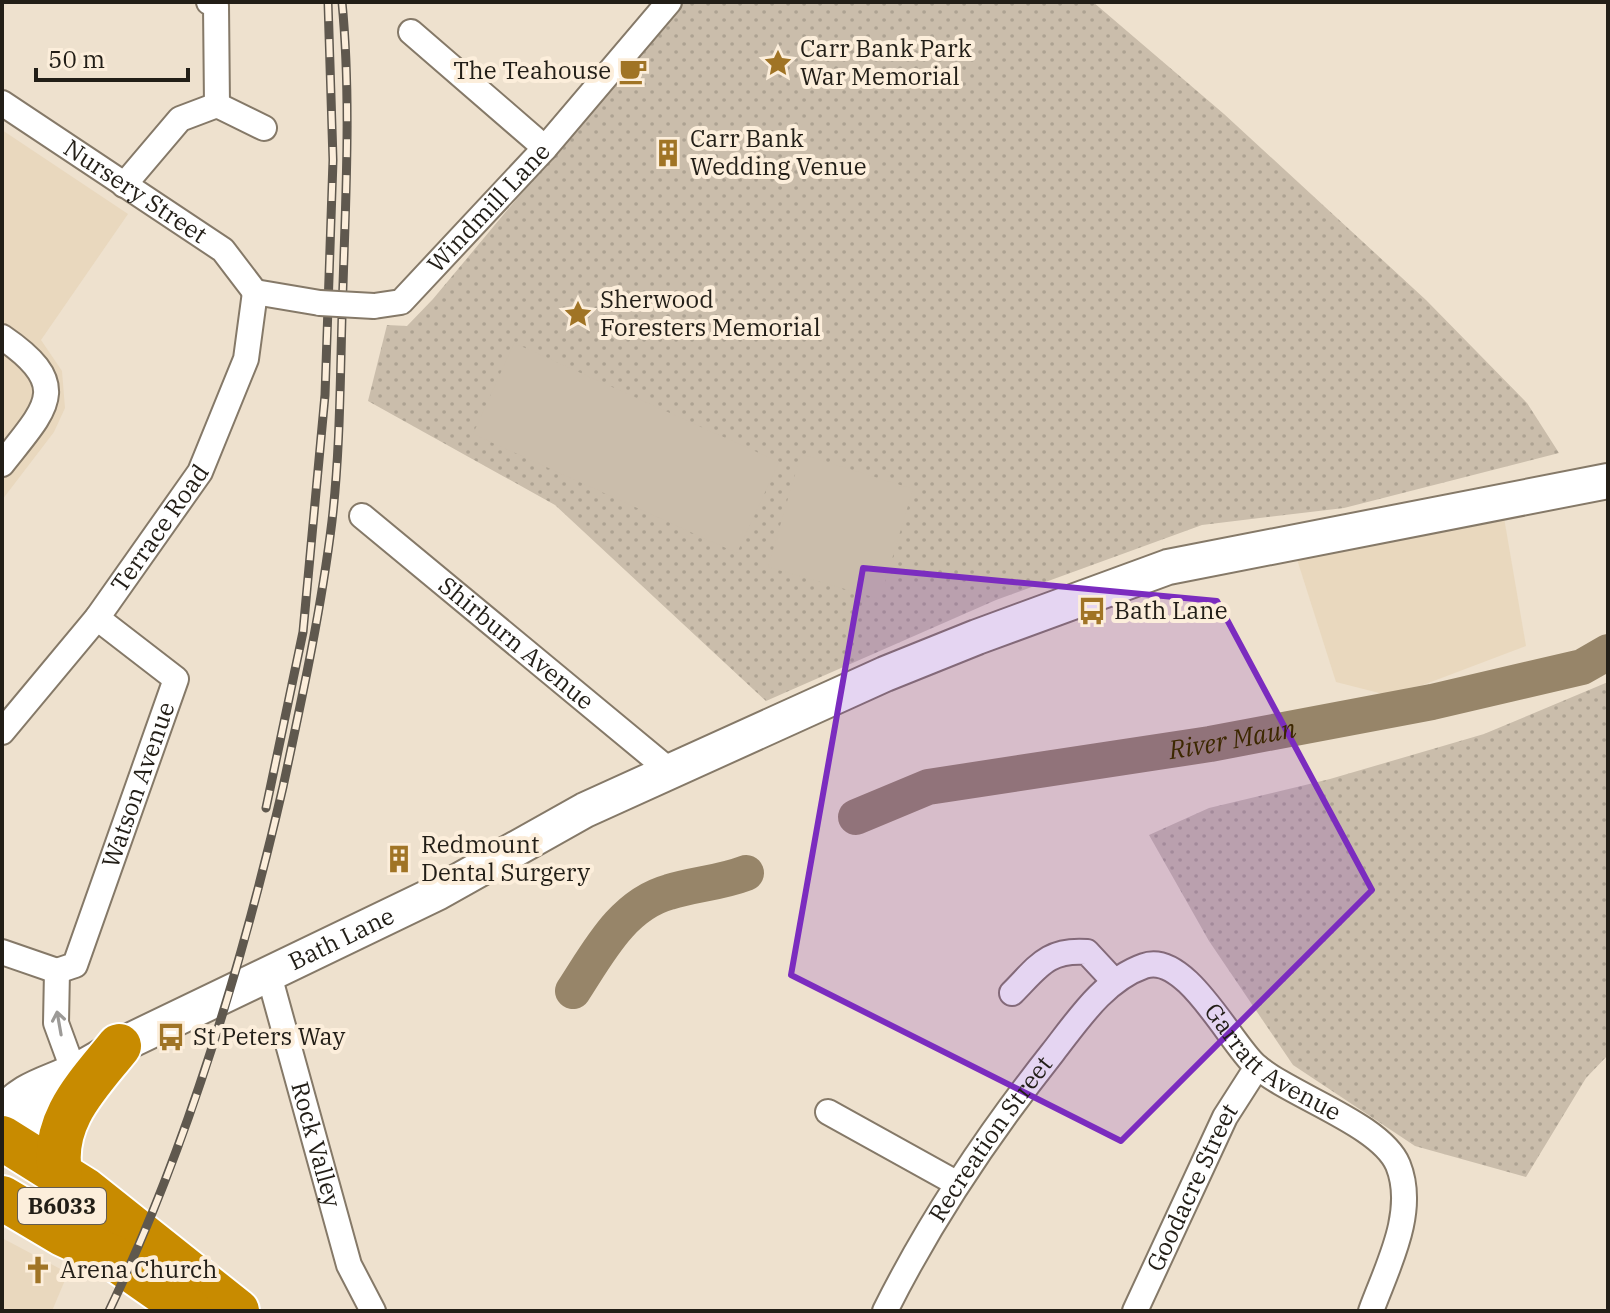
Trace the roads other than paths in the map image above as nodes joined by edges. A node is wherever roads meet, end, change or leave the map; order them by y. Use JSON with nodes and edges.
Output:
{"nodes":[{"id":1,"x":669,"y":2,"type":"edge"},
{"id":2,"x":217,"y":3,"type":"edge"},
{"id":3,"x":411,"y":32,"type":"dead end"},
{"id":4,"x":2,"y":103,"type":"edge"},
{"id":5,"x":217,"y":105,"type":"junction"},
{"id":6,"x":264,"y":128,"type":"dead end"},
{"id":7,"x":545,"y":148,"type":"junction"},
{"id":8,"x":124,"y":185,"type":"junction"},
{"id":9,"x":255,"y":292,"type":"junction"},
{"id":10,"x":2,"y":337,"type":"edge"},
{"id":11,"x":2,"y":464,"type":"edge"},
{"id":12,"x":1608,"y":481,"type":"edge"},
{"id":13,"x":362,"y":516,"type":"dead end"},
{"id":14,"x":97,"y":618,"type":"junction"},
{"id":15,"x":2,"y":732,"type":"edge"},
{"id":16,"x":670,"y":771,"type":"junction"},
{"id":17,"x":2,"y":952,"type":"edge"},
{"id":18,"x":57,"y":971,"type":"junction"},
{"id":19,"x":269,"y":975,"type":"junction"},
{"id":20,"x":1114,"y":981,"type":"junction"},
{"id":21,"x":1012,"y":993,"type":"dead end"},
{"id":22,"x":119,"y":1046,"type":"junction"},
{"id":23,"x":1257,"y":1067,"type":"junction"},
{"id":24,"x":74,"y":1072,"type":"junction"},
{"id":25,"x":828,"y":1112,"type":"dead end"},
{"id":26,"x":5,"y":1144,"type":"edge"},
{"id":27,"x":60,"y":1173,"type":"junction"},
{"id":28,"x":956,"y":1183,"type":"junction"},
{"id":29,"x":2,"y":1198,"type":"edge"},
{"id":30,"x":114,"y":1258,"type":"junction"},
{"id":31,"x":190,"y":1311,"type":"edge"},
{"id":32,"x":237,"y":1311,"type":"edge"},
{"id":33,"x":373,"y":1311,"type":"edge"},
{"id":34,"x":885,"y":1311,"type":"edge"},
{"id":35,"x":1135,"y":1311,"type":"edge"},
{"id":36,"x":1371,"y":1311,"type":"edge"}],
"edges":[{"from":1,"to":7,"type":"street","name":"Windmill Lane"},
{"from":2,"to":5,"type":"street"},
{"from":3,"to":7,"type":"street"},
{"from":4,"to":8,"type":"street","name":"Nursery Street"},
{"from":5,"to":6,"type":"street"},
{"from":5,"to":8,"type":"street"},
{"from":7,"to":9,"type":"street","name":"Windmill Lane","bridge":true},
{"from":8,"to":9,"type":"street","name":"Nursery Street"},
{"from":9,"to":14,"type":"street","name":"Terrace Road"},
{"from":10,"to":11,"type":"street"},
{"from":12,"to":16,"type":"main road","name":"Bath Lane"},
{"from":13,"to":16,"type":"street","name":"Shirburn Avenue"},
{"from":14,"to":15,"type":"street","name":"Terrace Road"},
{"from":14,"to":18,"type":"street","name":"Watson Avenue"},
{"from":16,"to":19,"type":"main road","name":"Bath Lane"},
{"from":17,"to":18,"type":"street"},
{"from":24,"to":18,"type":"street","one_way":true},
{"from":19,"to":22,"type":"main road","name":"Bath Lane"},
{"from":19,"to":33,"type":"street","name":"Rock Valley"},
{"from":20,"to":21,"type":"street"},
{"from":20,"to":23,"type":"street","name":"Garratt Avenue"},
{"from":20,"to":28,"type":"street","name":"Recreation Street"},
{"from":22,"to":24,"type":"main road","name":"Bath Lane"},
{"from":22,"to":27,"type":"highway"},
{"from":23,"to":35,"type":"street","name":"Goodacre Street"},
{"from":23,"to":36,"type":"street","name":"Garratt Avenue"},
{"from":24,"to":26,"type":"main road","name":"Bath Lane"},
{"from":25,"to":28,"type":"street"},
{"from":26,"to":27,"type":"highway"},
{"from":26,"to":30,"type":"highway","number":"B6033"},
{"from":27,"to":32,"type":"highway"},
{"from":28,"to":34,"type":"street","name":"Recreation Street"},
{"from":29,"to":30,"type":"highway"},
{"from":30,"to":31,"type":"highway"}]}
